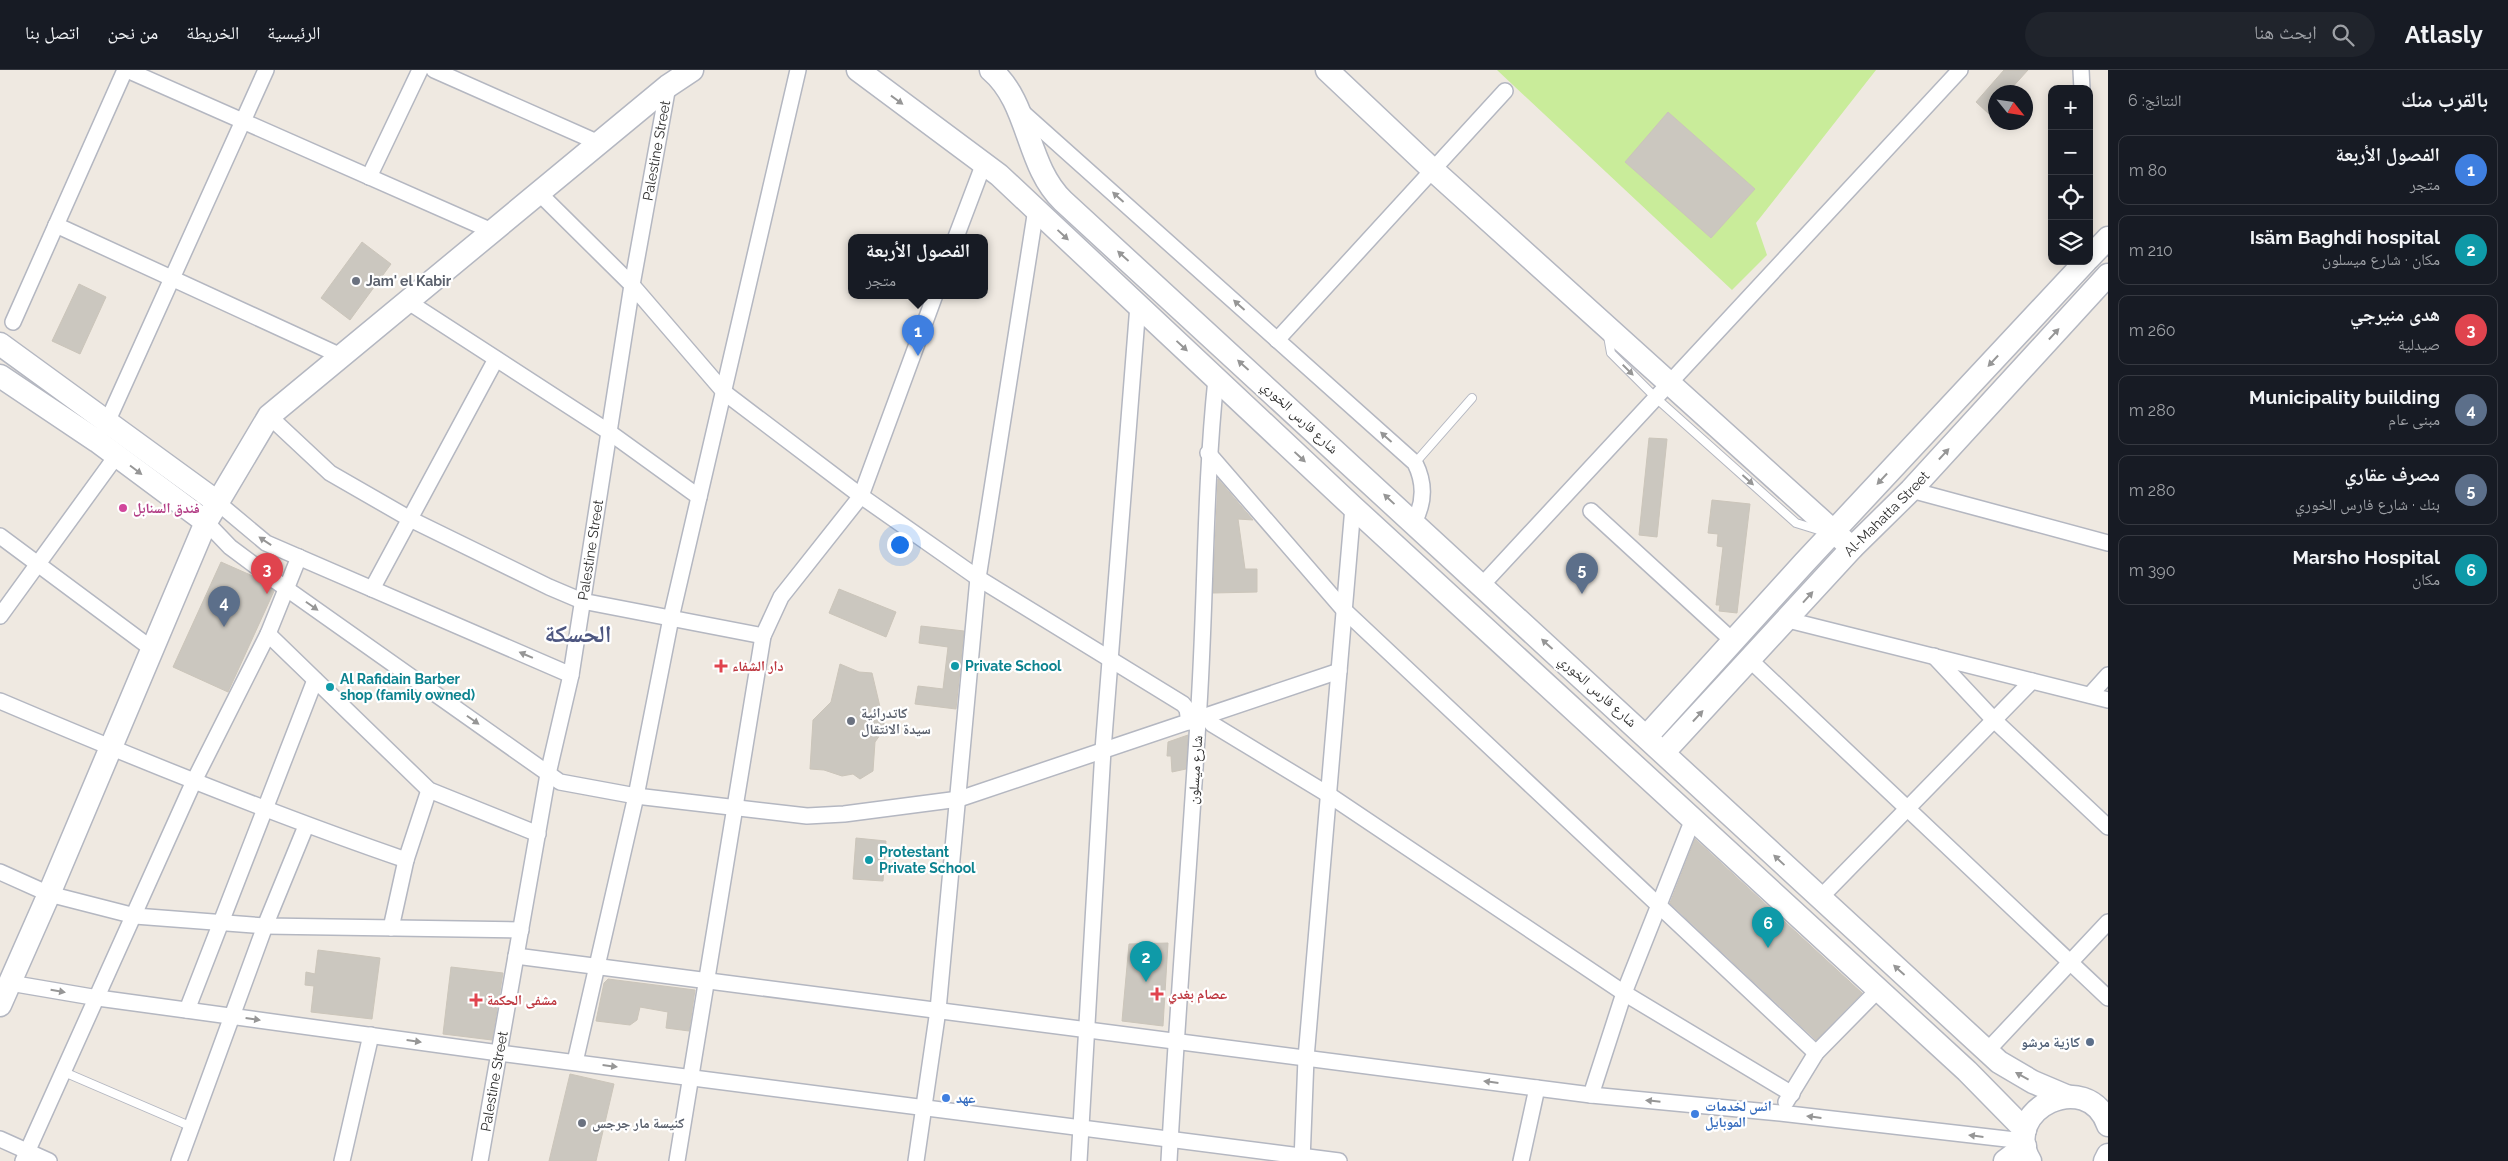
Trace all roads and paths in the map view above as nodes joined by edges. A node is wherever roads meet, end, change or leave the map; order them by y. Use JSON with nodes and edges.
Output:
{"nodes":[{"id":1,"x":126,"y":70,"type":"edge"},
{"id":2,"x":266,"y":70,"type":"edge"},
{"id":3,"x":420,"y":70,"type":"edge"},
{"id":4,"x":434,"y":70,"type":"edge"},
{"id":5,"x":692,"y":70,"type":"edge"},
{"id":6,"x":798,"y":70,"type":"edge"},
{"id":7,"x":858,"y":70,"type":"edge"},
{"id":8,"x":991,"y":70,"type":"edge"},
{"id":9,"x":1327,"y":70,"type":"edge"},
{"id":10,"x":1960,"y":70,"type":"edge"},
{"id":11,"x":2081,"y":70,"type":"edge"},
{"id":12,"x":2082,"y":85,"type":"edge"},
{"id":13,"x":668,"y":86,"type":"junction"},
{"id":14,"x":1505,"y":91,"type":"dead end"},
{"id":15,"x":1015,"y":105,"type":"junction"},
{"id":16,"x":243,"y":121,"type":"junction"},
{"id":17,"x":599,"y":143,"type":"junction"},
{"id":18,"x":984,"y":163,"type":"junction"},
{"id":19,"x":1433,"y":170,"type":"junction"},
{"id":20,"x":370,"y":177,"type":"junction"},
{"id":21,"x":538,"y":193,"type":"junction"},
{"id":22,"x":1036,"y":209,"type":"junction"},
{"id":23,"x":56,"y":226,"type":"junction"},
{"id":24,"x":492,"y":231,"type":"junction"},
{"id":25,"x":957,"y":234,"type":"edge"},
{"id":26,"x":2108,"y":238,"type":"edge"},
{"id":27,"x":2093,"y":254,"type":"edge"},
{"id":28,"x":2082,"y":265,"type":"edge"},
{"id":29,"x":2108,"y":274,"type":"edge"},
{"id":30,"x":173,"y":279,"type":"junction"},
{"id":31,"x":632,"y":284,"type":"junction"},
{"id":32,"x":934,"y":299,"type":"edge"},
{"id":33,"x":407,"y":302,"type":"junction"},
{"id":34,"x":1138,"y":305,"type":"junction"},
{"id":35,"x":13,"y":322,"type":"dead end"},
{"id":36,"x":1277,"y":340,"type":"junction"},
{"id":37,"x":0,"y":344,"type":"edge"},
{"id":38,"x":341,"y":356,"type":"junction"},
{"id":39,"x":496,"y":359,"type":"junction"},
{"id":40,"x":0,"y":376,"type":"edge"},
{"id":41,"x":1216,"y":379,"type":"junction"},
{"id":42,"x":1662,"y":391,"type":"junction"},
{"id":43,"x":724,"y":392,"type":"junction"},
{"id":44,"x":1472,"y":398,"type":"dead end"},
{"id":45,"x":269,"y":416,"type":"junction"},
{"id":46,"x":102,"y":432,"type":"junction"},
{"id":47,"x":609,"y":432,"type":"junction"},
{"id":48,"x":1208,"y":453,"type":"junction"},
{"id":49,"x":117,"y":455,"type":"junction"},
{"id":50,"x":1415,"y":463,"type":"junction"},
{"id":51,"x":1911,"y":490,"type":"junction"},
{"id":52,"x":861,"y":496,"type":"junction"},
{"id":53,"x":699,"y":497,"type":"junction"},
{"id":54,"x":217,"y":502,"type":"junction"},
{"id":55,"x":1353,"y":507,"type":"junction"},
{"id":56,"x":1591,"y":512,"type":"dead end"},
{"id":57,"x":410,"y":519,"type":"junction"},
{"id":58,"x":206,"y":522,"type":"junction"},
{"id":59,"x":1414,"y":522,"type":"junction"},
{"id":60,"x":1832,"y":533,"type":"junction"},
{"id":61,"x":0,"y":536,"type":"edge"},
{"id":62,"x":2106,"y":540,"type":"edge"},
{"id":63,"x":1852,"y":548,"type":"junction"},
{"id":64,"x":299,"y":558,"type":"junction"},
{"id":65,"x":38,"y":564,"type":"junction"},
{"id":66,"x":978,"y":578,"type":"junction"},
{"id":67,"x":1482,"y":585,"type":"junction"},
{"id":68,"x":287,"y":588,"type":"junction"},
{"id":69,"x":372,"y":589,"type":"junction"},
{"id":70,"x":582,"y":601,"type":"junction"},
{"id":71,"x":1344,"y":610,"type":"junction"},
{"id":72,"x":0,"y":616,"type":"edge"},
{"id":73,"x":671,"y":618,"type":"junction"},
{"id":74,"x":1788,"y":620,"type":"junction"},
{"id":75,"x":268,"y":634,"type":"junction"},
{"id":76,"x":763,"y":636,"type":"junction"},
{"id":77,"x":1733,"y":642,"type":"junction"},
{"id":78,"x":152,"y":649,"type":"junction"},
{"id":79,"x":1934,"y":656,"type":"junction"},
{"id":80,"x":1110,"y":658,"type":"junction"},
{"id":81,"x":1750,"y":660,"type":"junction"},
{"id":82,"x":1339,"y":671,"type":"junction"},
{"id":83,"x":571,"y":675,"type":"junction"},
{"id":84,"x":2108,"y":675,"type":"edge"},
{"id":85,"x":315,"y":680,"type":"junction"},
{"id":86,"x":2032,"y":681,"type":"junction"},
{"id":87,"x":2090,"y":696,"type":"junction"},
{"id":88,"x":2108,"y":700,"type":"edge"},
{"id":89,"x":0,"y":701,"type":"edge"},
{"id":90,"x":1198,"y":719,"type":"junction"},
{"id":91,"x":1994,"y":720,"type":"junction"},
{"id":92,"x":1648,"y":736,"type":"junction"},
{"id":93,"x":111,"y":748,"type":"junction"},
{"id":94,"x":1103,"y":750,"type":"junction"},
{"id":95,"x":1664,"y":752,"type":"junction"},
{"id":96,"x":548,"y":774,"type":"junction"},
{"id":97,"x":194,"y":781,"type":"junction"},
{"id":98,"x":429,"y":790,"type":"junction"},
{"id":99,"x":1329,"y":795,"type":"junction"},
{"id":100,"x":636,"y":796,"type":"junction"},
{"id":101,"x":959,"y":799,"type":"junction"},
{"id":102,"x":735,"y":808,"type":"junction"},
{"id":103,"x":265,"y":809,"type":"junction"},
{"id":104,"x":1907,"y":809,"type":"junction"},
{"id":105,"x":1693,"y":819,"type":"junction"},
{"id":106,"x":306,"y":826,"type":"junction"},
{"id":107,"x":2108,"y":828,"type":"edge"},
{"id":108,"x":538,"y":834,"type":"junction"},
{"id":109,"x":406,"y":860,"type":"junction"},
{"id":110,"x":0,"y":872,"type":"edge"},
{"id":111,"x":49,"y":894,"type":"junction"},
{"id":112,"x":1820,"y":899,"type":"junction"},
{"id":113,"x":1659,"y":905,"type":"junction"},
{"id":114,"x":135,"y":916,"type":"junction"},
{"id":115,"x":2108,"y":922,"type":"edge"},
{"id":116,"x":220,"y":924,"type":"junction"},
{"id":117,"x":265,"y":926,"type":"junction"},
{"id":118,"x":391,"y":928,"type":"junction"},
{"id":119,"x":521,"y":930,"type":"junction"},
{"id":120,"x":516,"y":956,"type":"junction"},
{"id":121,"x":2071,"y":963,"type":"junction"},
{"id":122,"x":597,"y":966,"type":"junction"},
{"id":123,"x":705,"y":980,"type":"junction"},
{"id":124,"x":10,"y":983,"type":"junction"},
{"id":125,"x":1878,"y":990,"type":"junction"},
{"id":126,"x":1624,"y":993,"type":"junction"},
{"id":127,"x":98,"y":998,"type":"junction"},
{"id":128,"x":2108,"y":998,"type":"edge"},
{"id":129,"x":0,"y":1005,"type":"edge"},
{"id":130,"x":187,"y":1010,"type":"junction"},
{"id":131,"x":938,"y":1010,"type":"junction"},
{"id":132,"x":232,"y":1016,"type":"junction"},
{"id":133,"x":1086,"y":1029,"type":"junction"},
{"id":134,"x":371,"y":1036,"type":"junction"},
{"id":135,"x":1176,"y":1041,"type":"junction"},
{"id":136,"x":1988,"y":1051,"type":"junction"},
{"id":137,"x":499,"y":1053,"type":"junction"},
{"id":138,"x":1816,"y":1053,"type":"junction"},
{"id":139,"x":1306,"y":1058,"type":"junction"},
{"id":140,"x":575,"y":1062,"type":"junction"},
{"id":141,"x":64,"y":1072,"type":"junction"},
{"id":142,"x":691,"y":1076,"type":"junction"},
{"id":143,"x":1537,"y":1088,"type":"junction"},
{"id":144,"x":1792,"y":1094,"type":"junction"},
{"id":145,"x":1591,"y":1095,"type":"junction"},
{"id":146,"x":2071,"y":1097,"type":"junction"},
{"id":147,"x":2108,"y":1098,"type":"edge"},
{"id":148,"x":924,"y":1106,"type":"junction"},
{"id":149,"x":1780,"y":1113,"type":"junction"},
{"id":150,"x":2108,"y":1125,"type":"edge"},
{"id":151,"x":192,"y":1126,"type":"junction"},
{"id":152,"x":1080,"y":1128,"type":"junction"},
{"id":153,"x":0,"y":1139,"type":"edge"},
{"id":154,"x":1170,"y":1139,"type":"junction"},
{"id":155,"x":2026,"y":1145,"type":"edge"},
{"id":156,"x":2108,"y":1155,"type":"edge"},
{"id":157,"x":26,"y":1156,"type":"edge"},
{"id":158,"x":1302,"y":1159,"type":"edge"},
{"id":159,"x":49,"y":1161,"type":"edge"},
{"id":160,"x":179,"y":1161,"type":"edge"},
{"id":161,"x":342,"y":1161,"type":"edge"},
{"id":162,"x":480,"y":1161,"type":"edge"},
{"id":163,"x":677,"y":1161,"type":"edge"},
{"id":164,"x":916,"y":1161,"type":"edge"},
{"id":165,"x":1079,"y":1161,"type":"edge"},
{"id":166,"x":1169,"y":1161,"type":"edge"},
{"id":167,"x":1339,"y":1161,"type":"edge"},
{"id":168,"x":1521,"y":1161,"type":"edge"},
{"id":169,"x":2005,"y":1161,"type":"edge"},
{"id":170,"x":2105,"y":1161,"type":"edge"}],
"edges":[{"from":1,"to":16,"type":"street"},
{"from":1,"to":23,"type":"street"},
{"from":2,"to":16,"type":"street"},
{"from":3,"to":20,"type":"street"},
{"from":4,"to":17,"type":"street"},
{"from":5,"to":13,"type":"street"},
{"from":6,"to":43,"type":"street"},
{"from":7,"to":18,"type":"street","one_way":true},
{"from":8,"to":15,"type":"street","name":"شارع فارس الخوري"},
{"from":9,"to":19,"type":"street"},
{"from":10,"to":42,"type":"street"},
{"from":11,"to":12,"type":"street"},
{"from":13,"to":17,"type":"street"},
{"from":13,"to":31,"type":"street","name":"Palestine Street"},
{"from":14,"to":19,"type":"street"},
{"from":36,"to":15,"type":"street","one_way":true},
{"from":59,"to":15,"type":"street","name":"شارع فارس الخوري","one_way":true},
{"from":16,"to":20,"type":"street"},
{"from":16,"to":30,"type":"street"},
{"from":17,"to":21,"type":"street"},
{"from":18,"to":22,"type":"street"},
{"from":18,"to":25,"type":"street"},
{"from":19,"to":36,"type":"street"},
{"from":19,"to":42,"type":"street"},
{"from":20,"to":24,"type":"street"},
{"from":21,"to":24,"type":"street"},
{"from":21,"to":31,"type":"street"},
{"from":22,"to":34,"type":"street","one_way":true},
{"from":22,"to":66,"type":"street"},
{"from":23,"to":30,"type":"street"},
{"from":23,"to":35,"type":"street"},
{"from":24,"to":33,"type":"street"},
{"from":26,"to":27,"type":"street"},
{"from":28,"to":60,"type":"street","name":"Al-Mahatta Street","one_way":true},
{"from":51,"to":29,"type":"street","name":"Al-Mahatta Street","one_way":true},
{"from":30,"to":38,"type":"street"},
{"from":30,"to":46,"type":"street"},
{"from":31,"to":43,"type":"street"},
{"from":31,"to":47,"type":"street","name":"Palestine Street"},
{"from":32,"to":52,"type":"street"},
{"from":33,"to":38,"type":"street"},
{"from":33,"to":39,"type":"street"},
{"from":34,"to":41,"type":"street","one_way":true},
{"from":34,"to":80,"type":"street"},
{"from":50,"to":36,"type":"street","one_way":true},
{"from":37,"to":46,"type":"street"},
{"from":38,"to":45,"type":"street"},
{"from":39,"to":47,"type":"street"},
{"from":39,"to":57,"type":"street"},
{"from":40,"to":46,"type":"street"},
{"from":41,"to":48,"type":"street","name":"شارع ميسلون"},
{"from":41,"to":55,"type":"street","one_way":true},
{"from":42,"to":60,"type":"street"},
{"from":42,"to":67,"type":"street"},
{"from":43,"to":52,"type":"street"},
{"from":43,"to":53,"type":"street"},
{"from":44,"to":50,"type":"lane"},
{"from":45,"to":54,"type":"street"},
{"from":45,"to":57,"type":"street"},
{"from":46,"to":49,"type":"street"},
{"from":46,"to":54,"type":"street"},
{"from":47,"to":53,"type":"street"},
{"from":47,"to":70,"type":"street","name":"Palestine Street"},
{"from":48,"to":71,"type":"street"},
{"from":48,"to":90,"type":"street","name":"شارع ميسلون"},
{"from":49,"to":58,"type":"street","one_way":true},
{"from":49,"to":65,"type":"street"},
{"from":50,"to":59,"type":"street"},
{"from":51,"to":62,"type":"street"},
{"from":51,"to":63,"type":"street","name":"Al-Mahatta Street"},
{"from":52,"to":66,"type":"street"},
{"from":52,"to":76,"type":"street"},
{"from":53,"to":73,"type":"street"},
{"from":54,"to":58,"type":"street"},
{"from":64,"to":54,"type":"street","one_way":true},
{"from":55,"to":71,"type":"street"},
{"from":55,"to":105,"type":"street"},
{"from":56,"to":77,"type":"street"},
{"from":57,"to":69,"type":"street"},
{"from":57,"to":70,"type":"street"},
{"from":58,"to":68,"type":"street"},
{"from":58,"to":78,"type":"street"},
{"from":59,"to":67,"type":"street","name":"شارع فارس الخوري"},
{"from":60,"to":63,"type":"street"},
{"from":60,"to":77,"type":"street","name":"Al-Mahatta Street"},
{"from":61,"to":65,"type":"street"},
{"from":74,"to":63,"type":"street","name":"Al-Mahatta Street","one_way":true},
{"from":64,"to":68,"type":"street"},
{"from":64,"to":69,"type":"street"},
{"from":65,"to":72,"type":"street"},
{"from":65,"to":78,"type":"street"},
{"from":66,"to":80,"type":"street"},
{"from":66,"to":101,"type":"street"},
{"from":92,"to":67,"type":"street","name":"شارع فارس الخوري","one_way":true},
{"from":68,"to":75,"type":"street"},
{"from":68,"to":96,"type":"street","one_way":true},
{"from":83,"to":69,"type":"street","one_way":true},
{"from":70,"to":73,"type":"street"},
{"from":70,"to":83,"type":"street","name":"Palestine Street"},
{"from":71,"to":82,"type":"street"},
{"from":71,"to":113,"type":"street"},
{"from":73,"to":76,"type":"street"},
{"from":73,"to":100,"type":"street"},
{"from":74,"to":79,"type":"street"},
{"from":74,"to":81,"type":"street","name":"Al-Mahatta Street"},
{"from":75,"to":85,"type":"street"},
{"from":75,"to":97,"type":"street"},
{"from":76,"to":102,"type":"street"},
{"from":77,"to":92,"type":"street","name":"Al-Mahatta Street"},
{"from":78,"to":93,"type":"street"},
{"from":79,"to":86,"type":"street"},
{"from":79,"to":91,"type":"street"},
{"from":80,"to":90,"type":"street"},
{"from":80,"to":94,"type":"street"},
{"from":95,"to":81,"type":"street","name":"Al-Mahatta Street","one_way":true},
{"from":81,"to":104,"type":"street"},
{"from":82,"to":90,"type":"street"},
{"from":82,"to":99,"type":"street"},
{"from":83,"to":96,"type":"street","name":"Palestine Street"},
{"from":84,"to":87,"type":"street"},
{"from":85,"to":98,"type":"street"},
{"from":85,"to":103,"type":"street"},
{"from":86,"to":87,"type":"street"},
{"from":86,"to":91,"type":"street"},
{"from":87,"to":88,"type":"street"},
{"from":89,"to":93,"type":"street"},
{"from":90,"to":94,"type":"street"},
{"from":90,"to":99,"type":"street"},
{"from":90,"to":135,"type":"street","name":"شارع ميسلون"},
{"from":91,"to":104,"type":"street"},
{"from":91,"to":107,"type":"street"},
{"from":92,"to":95,"type":"street","name":"شارع فارس الخوري"},
{"from":93,"to":97,"type":"street"},
{"from":93,"to":111,"type":"street"},
{"from":94,"to":101,"type":"street"},
{"from":94,"to":133,"type":"street"},
{"from":112,"to":95,"type":"street","name":"شارع فارس الخوري","one_way":true},
{"from":96,"to":100,"type":"street"},
{"from":96,"to":108,"type":"street","name":"Palestine Street"},
{"from":97,"to":103,"type":"street"},
{"from":97,"to":114,"type":"street"},
{"from":98,"to":108,"type":"street"},
{"from":98,"to":109,"type":"street"},
{"from":99,"to":126,"type":"street"},
{"from":99,"to":139,"type":"street"},
{"from":100,"to":102,"type":"street"},
{"from":100,"to":122,"type":"street"},
{"from":101,"to":102,"type":"street"},
{"from":101,"to":131,"type":"street"},
{"from":102,"to":123,"type":"street"},
{"from":103,"to":106,"type":"street"},
{"from":103,"to":116,"type":"street"},
{"from":104,"to":112,"type":"street"},
{"from":104,"to":121,"type":"street"},
{"from":105,"to":113,"type":"street"},
{"from":105,"to":125,"type":"street"},
{"from":106,"to":109,"type":"street"},
{"from":106,"to":117,"type":"street"},
{"from":108,"to":119,"type":"street","name":"Palestine Street"},
{"from":109,"to":118,"type":"street"},
{"from":110,"to":111,"type":"street"},
{"from":111,"to":114,"type":"street"},
{"from":111,"to":124,"type":"street"},
{"from":136,"to":112,"type":"street","name":"شارع فارس الخوري","one_way":true},
{"from":113,"to":126,"type":"street"},
{"from":113,"to":138,"type":"street"},
{"from":114,"to":116,"type":"street"},
{"from":114,"to":127,"type":"street"},
{"from":115,"to":121,"type":"street"},
{"from":116,"to":117,"type":"street"},
{"from":116,"to":130,"type":"street"},
{"from":117,"to":118,"type":"street"},
{"from":117,"to":132,"type":"street"},
{"from":118,"to":119,"type":"street"},
{"from":119,"to":120,"type":"street","name":"Palestine Street"},
{"from":120,"to":122,"type":"street"},
{"from":120,"to":137,"type":"street","name":"Palestine Street"},
{"from":121,"to":128,"type":"street"},
{"from":121,"to":136,"type":"street"},
{"from":122,"to":123,"type":"street"},
{"from":122,"to":140,"type":"street"},
{"from":123,"to":131,"type":"street"},
{"from":123,"to":142,"type":"street"},
{"from":124,"to":127,"type":"street","one_way":true},
{"from":124,"to":129,"type":"street"},
{"from":125,"to":138,"type":"street"},
{"from":125,"to":155,"type":"street"},
{"from":126,"to":144,"type":"street"},
{"from":126,"to":145,"type":"street"},
{"from":127,"to":130,"type":"street"},
{"from":127,"to":141,"type":"street"},
{"from":130,"to":132,"type":"street"},
{"from":131,"to":133,"type":"street"},
{"from":131,"to":148,"type":"street"},
{"from":132,"to":134,"type":"street","one_way":true},
{"from":132,"to":151,"type":"street"},
{"from":133,"to":135,"type":"street"},
{"from":133,"to":152,"type":"street"},
{"from":134,"to":137,"type":"street","one_way":true},
{"from":134,"to":161,"type":"street"},
{"from":135,"to":139,"type":"street"},
{"from":135,"to":154,"type":"street","name":"شارع ميسلون"},
{"from":146,"to":136,"type":"street","name":"شارع فارس الخوري","one_way":true},
{"from":137,"to":140,"type":"street"},
{"from":137,"to":162,"type":"street","name":"Palestine Street"},
{"from":138,"to":144,"type":"street"},
{"from":143,"to":139,"type":"street","one_way":true},
{"from":139,"to":158,"type":"street"},
{"from":140,"to":142,"type":"street","one_way":true},
{"from":141,"to":151,"type":"lane"},
{"from":141,"to":157,"type":"street"},
{"from":142,"to":148,"type":"street"},
{"from":142,"to":163,"type":"street"},
{"from":143,"to":145,"type":"street"},
{"from":143,"to":168,"type":"street"},
{"from":144,"to":149,"type":"street"},
{"from":149,"to":145,"type":"street","one_way":true},
{"from":146,"to":147,"type":"street"},
{"from":146,"to":150,"type":"street","name":"شارع فارس الخوري"},
{"from":146,"to":155,"type":"street"},
{"from":148,"to":152,"type":"street"},
{"from":148,"to":164,"type":"street"},
{"from":155,"to":149,"type":"street","one_way":true},
{"from":151,"to":160,"type":"street"},
{"from":152,"to":154,"type":"street"},
{"from":152,"to":165,"type":"street"},
{"from":153,"to":157,"type":"street"},
{"from":154,"to":158,"type":"street"},
{"from":154,"to":166,"type":"street","name":"شارع ميسلون"},
{"from":155,"to":169,"type":"street"},
{"from":156,"to":170,"type":"street"},
{"from":157,"to":159,"type":"street"},
{"from":158,"to":167,"type":"street"}]}
